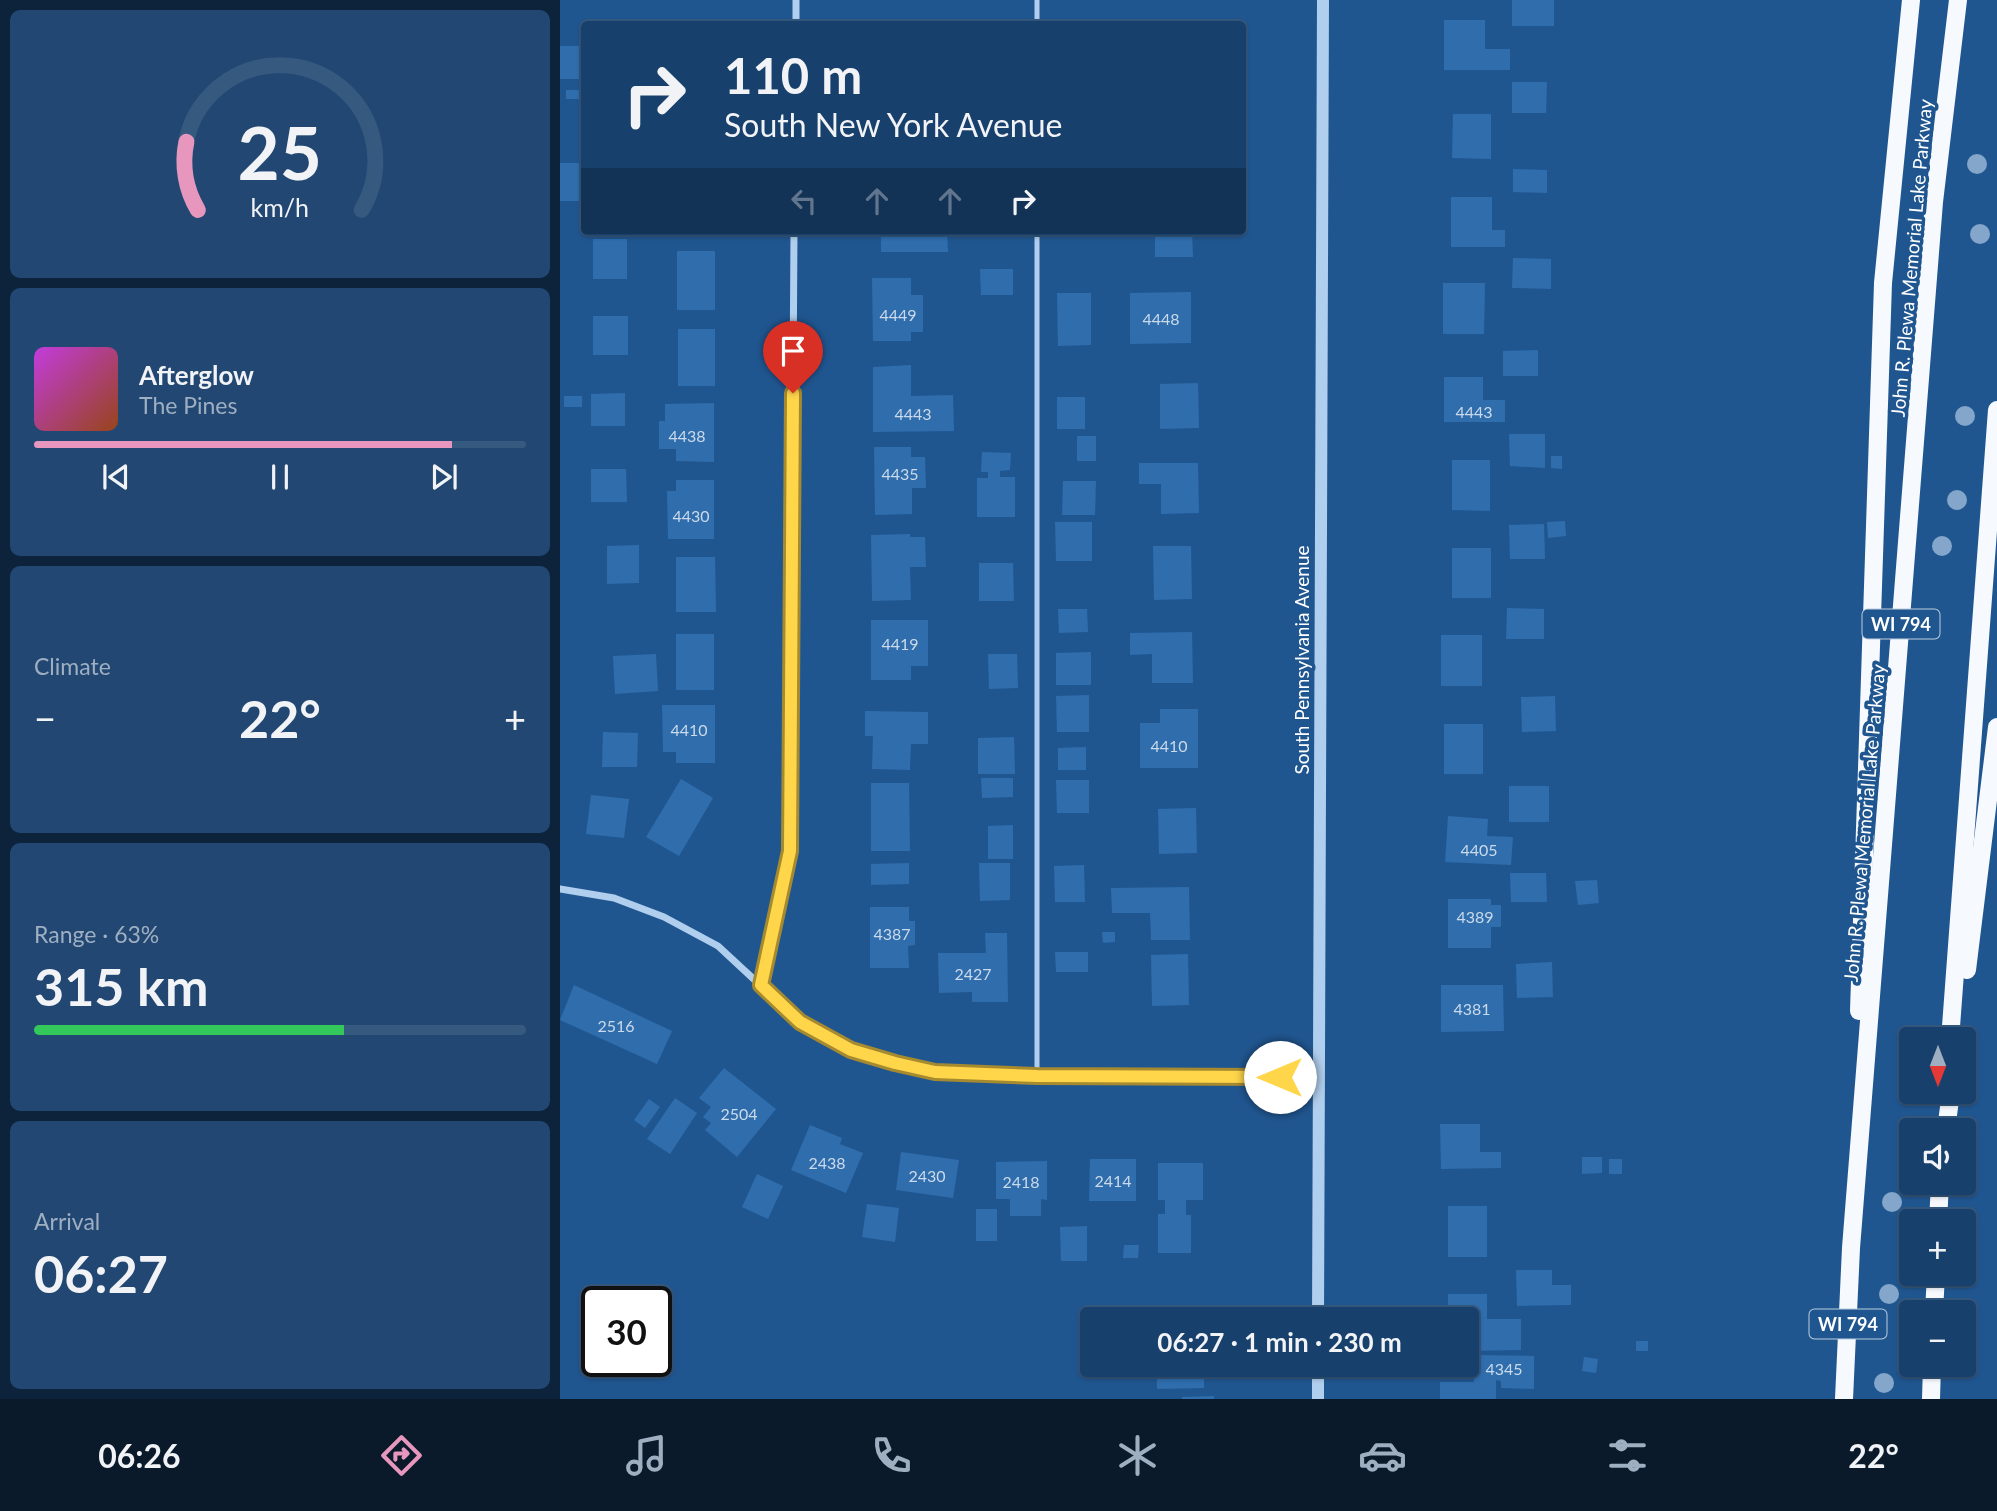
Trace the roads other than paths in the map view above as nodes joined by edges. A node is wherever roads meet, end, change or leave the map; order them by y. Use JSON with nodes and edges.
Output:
{"nodes":[{"id":1,"x":796,"y":0,"type":"edge"},
{"id":2,"x":1037,"y":0,"type":"edge"},
{"id":3,"x":1323,"y":0,"type":"edge"},
{"id":4,"x":1911,"y":0,"type":"edge"},
{"id":5,"x":1958,"y":0,"type":"edge"},
{"id":6,"x":796,"y":21,"type":"edge"},
{"id":7,"x":1037,"y":21,"type":"edge"},
{"id":8,"x":794,"y":235,"type":"edge"},
{"id":9,"x":1037,"y":235,"type":"edge"},
{"id":10,"x":1997,"y":410,"type":"edge"},
{"id":11,"x":1997,"y":727,"type":"edge"},
{"id":12,"x":560,"y":889,"type":"edge"},
{"id":13,"x":761,"y":985,"type":"junction"},
{"id":14,"x":1951,"y":1027,"type":"edge"},
{"id":15,"x":1960,"y":1027,"type":"edge"},
{"id":16,"x":1037,"y":1076,"type":"junction"},
{"id":17,"x":1319,"y":1077,"type":"junction"},
{"id":18,"x":1851,"y":1248,"type":"junction"},
{"id":19,"x":1318,"y":1307,"type":"edge"},
{"id":20,"x":1318,"y":1377,"type":"edge"},
{"id":21,"x":1932,"y":1377,"type":"edge"},
{"id":22,"x":1318,"y":1399,"type":"edge"},
{"id":23,"x":1844,"y":1399,"type":"edge"},
{"id":24,"x":1931,"y":1399,"type":"edge"}],
"edges":[{"from":1,"to":6,"type":"street"},
{"from":2,"to":7,"type":"lane"},
{"from":3,"to":17,"type":"street","name":"South Pennsylvania Avenue"},
{"from":4,"to":18,"type":"main road"},
{"from":5,"to":18,"type":"main road","name":"John R. Plewa Memorial Lake Parkway","number":"WI 794"},
{"from":8,"to":13,"type":"street"},
{"from":9,"to":16,"type":"lane"},
{"from":10,"to":14,"type":"main road"},
{"from":11,"to":15,"type":"main road"},
{"from":12,"to":13,"type":"street"},
{"from":13,"to":16,"type":"street"},
{"from":16,"to":17,"type":"street"},
{"from":17,"to":19,"type":"street","name":"South Pennsylvania Avenue"},
{"from":18,"to":23,"type":"main road","name":"John R. Plewa Memorial Lake Parkway","number":"WI 794"},
{"from":20,"to":22,"type":"street"},
{"from":21,"to":24,"type":"main road"}]}
